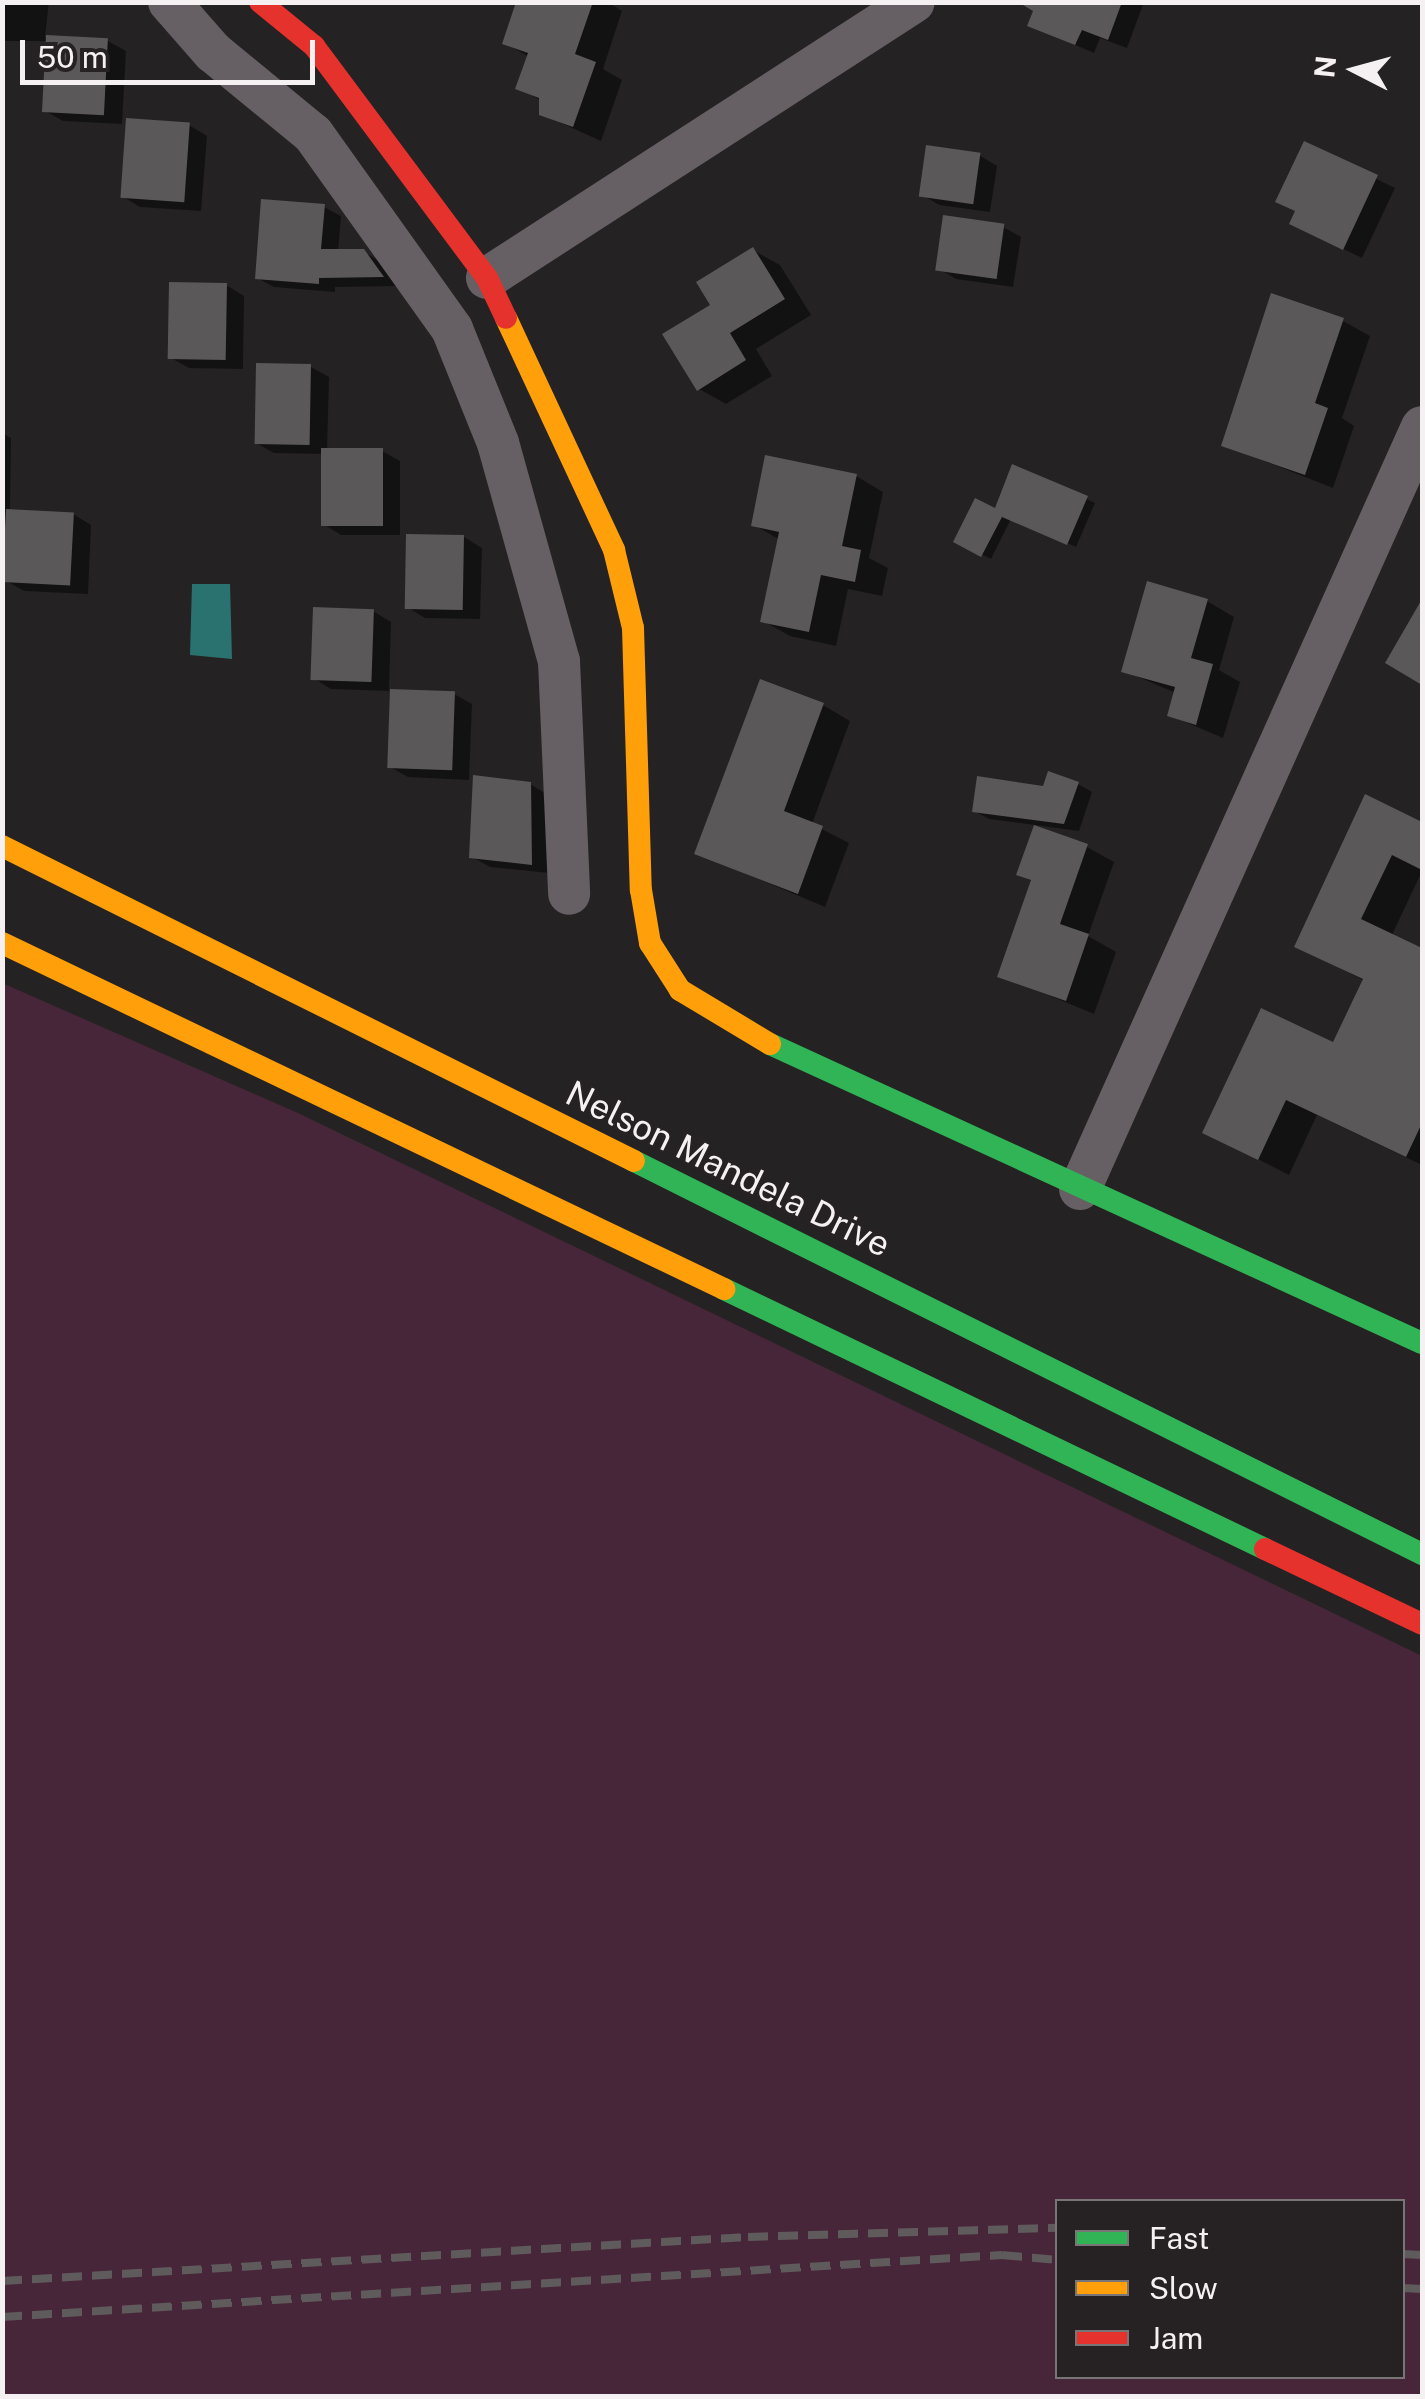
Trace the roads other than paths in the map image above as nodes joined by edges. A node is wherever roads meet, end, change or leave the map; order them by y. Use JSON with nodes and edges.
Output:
{"nodes":[{"id":1,"x":170,"y":2,"type":"edge"},
{"id":2,"x":260,"y":2,"type":"edge"},
{"id":3,"x":914,"y":2,"type":"edge"},
{"id":4,"x":488,"y":278,"type":"junction"},
{"id":5,"x":1422,"y":426,"type":"edge"},
{"id":6,"x":2,"y":846,"type":"edge"},
{"id":7,"x":569,"y":894,"type":"dead end"},
{"id":8,"x":2,"y":942,"type":"edge"},
{"id":9,"x":1080,"y":1189,"type":"junction"},
{"id":10,"x":1422,"y":1343,"type":"edge"},
{"id":11,"x":1422,"y":1554,"type":"edge"},
{"id":12,"x":1422,"y":1624,"type":"edge"}],
"edges":[{"from":1,"to":7,"type":"street"},
{"from":2,"to":4,"type":"main road"},
{"from":3,"to":4,"type":"street"},
{"from":4,"to":9,"type":"main road"},
{"from":5,"to":9,"type":"street"},
{"from":6,"to":11,"type":"main road","name":"Nelson Mandela Drive"},
{"from":8,"to":12,"type":"main road"},
{"from":9,"to":10,"type":"main road"}]}
